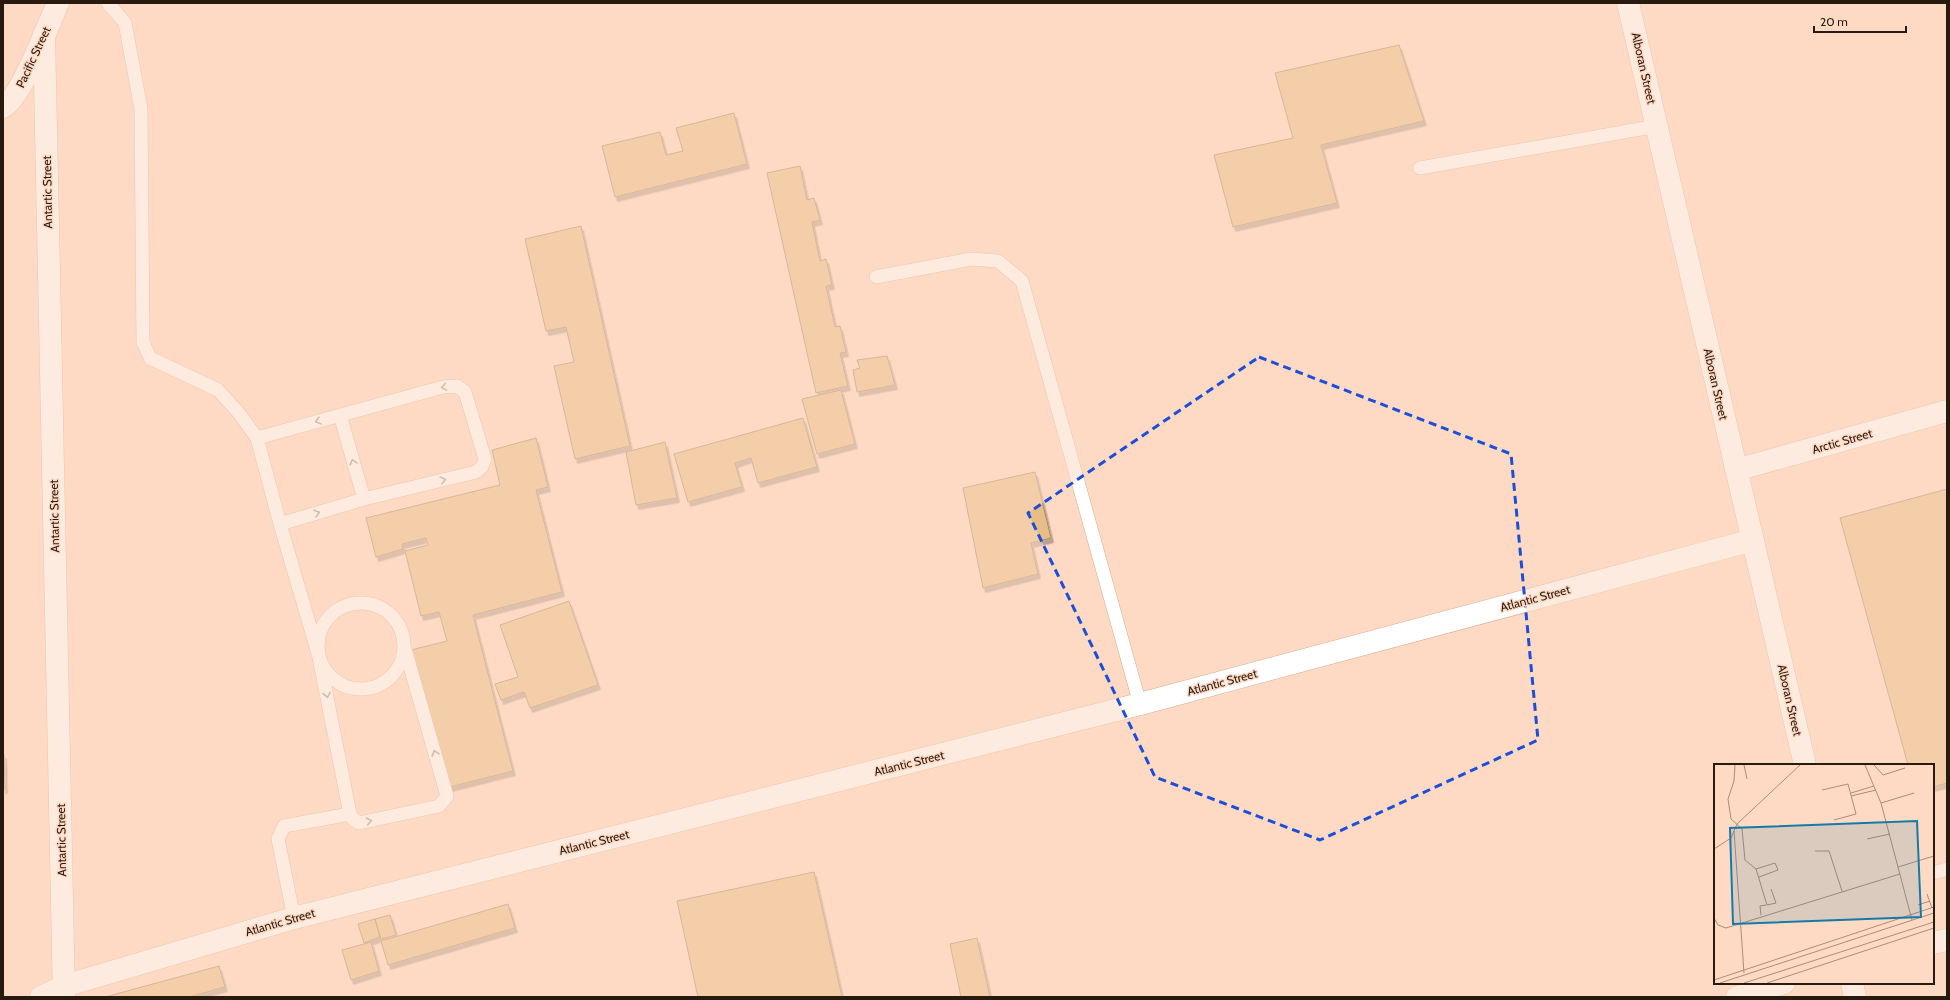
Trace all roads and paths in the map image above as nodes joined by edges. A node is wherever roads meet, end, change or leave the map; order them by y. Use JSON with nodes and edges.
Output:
{"nodes":[{"id":1,"x":58,"y":3,"type":"edge"},
{"id":2,"x":108,"y":3,"type":"edge"},
{"id":3,"x":1628,"y":3,"type":"edge"},
{"id":4,"x":44,"y":34,"type":"junction"},
{"id":5,"x":3,"y":107,"type":"edge"},
{"id":6,"x":1657,"y":126,"type":"junction"},
{"id":7,"x":1420,"y":168,"type":"dead end"},
{"id":8,"x":876,"y":277,"type":"dead end"},
{"id":9,"x":1947,"y":411,"type":"edge"},
{"id":10,"x":340,"y":415,"type":"junction"},
{"id":11,"x":257,"y":438,"type":"junction"},
{"id":12,"x":1736,"y":470,"type":"junction"},
{"id":13,"x":364,"y":499,"type":"junction"},
{"id":14,"x":280,"y":524,"type":"junction"},
{"id":15,"x":1753,"y":540,"type":"junction"},
{"id":16,"x":405,"y":649,"type":"junction"},
{"id":17,"x":319,"y":657,"type":"junction"},
{"id":18,"x":1140,"y":704,"type":"junction"},
{"id":19,"x":1804,"y":764,"type":"edge"},
{"id":20,"x":350,"y":814,"type":"junction"},
{"id":21,"x":1947,"y":869,"type":"edge"},
{"id":22,"x":1934,"y":873,"type":"edge"},
{"id":23,"x":294,"y":918,"type":"junction"},
{"id":24,"x":1947,"y":940,"type":"edge"},
{"id":25,"x":1934,"y":943,"type":"edge"},
{"id":26,"x":1781,"y":984,"type":"edge"},
{"id":27,"x":1852,"y":984,"type":"edge"},
{"id":28,"x":64,"y":991,"type":"edge"},
{"id":29,"x":41,"y":997,"type":"edge"},
{"id":30,"x":1737,"y":997,"type":"edge"},
{"id":31,"x":1855,"y":997,"type":"edge"}],
"edges":[{"from":1,"to":4,"type":"street","name":"Pacific Street"},
{"from":2,"to":11,"type":"lane"},
{"from":3,"to":6,"type":"street","name":"Alboran Street"},
{"from":4,"to":5,"type":"street","name":"Pacific Street"},
{"from":4,"to":28,"type":"street","name":"Antartic Street"},
{"from":6,"to":7,"type":"lane"},
{"from":6,"to":12,"type":"street","name":"Alboran Street"},
{"from":8,"to":18,"type":"lane"},
{"from":9,"to":12,"type":"street","name":"Arctic Street"},
{"from":10,"to":11,"type":"lane","one_way":true},
{"from":13,"to":10,"type":"lane","one_way":true},
{"from":13,"to":10,"type":"lane","one_way":true},
{"from":11,"to":14,"type":"lane"},
{"from":12,"to":15,"type":"street","name":"Alboran Street"},
{"from":14,"to":13,"type":"lane","one_way":true},
{"from":14,"to":17,"type":"lane"},
{"from":15,"to":18,"type":"street","name":"Atlantic Street"},
{"from":15,"to":19,"type":"street","name":"Alboran Street"},
{"from":16,"to":17,"type":"lane"},
{"from":16,"to":17,"type":"lane"},
{"from":20,"to":16,"type":"lane","one_way":true},
{"from":17,"to":20,"type":"lane","one_way":true},
{"from":18,"to":23,"type":"street","name":"Atlantic Street"},
{"from":20,"to":23,"type":"lane"},
{"from":21,"to":22,"type":"lane"},
{"from":23,"to":28,"type":"street","name":"Atlantic Street"},
{"from":24,"to":25,"type":"street"},
{"from":26,"to":30,"type":"street"},
{"from":27,"to":31,"type":"street"},
{"from":28,"to":29,"type":"street","name":"Atlantic Street"}]}
